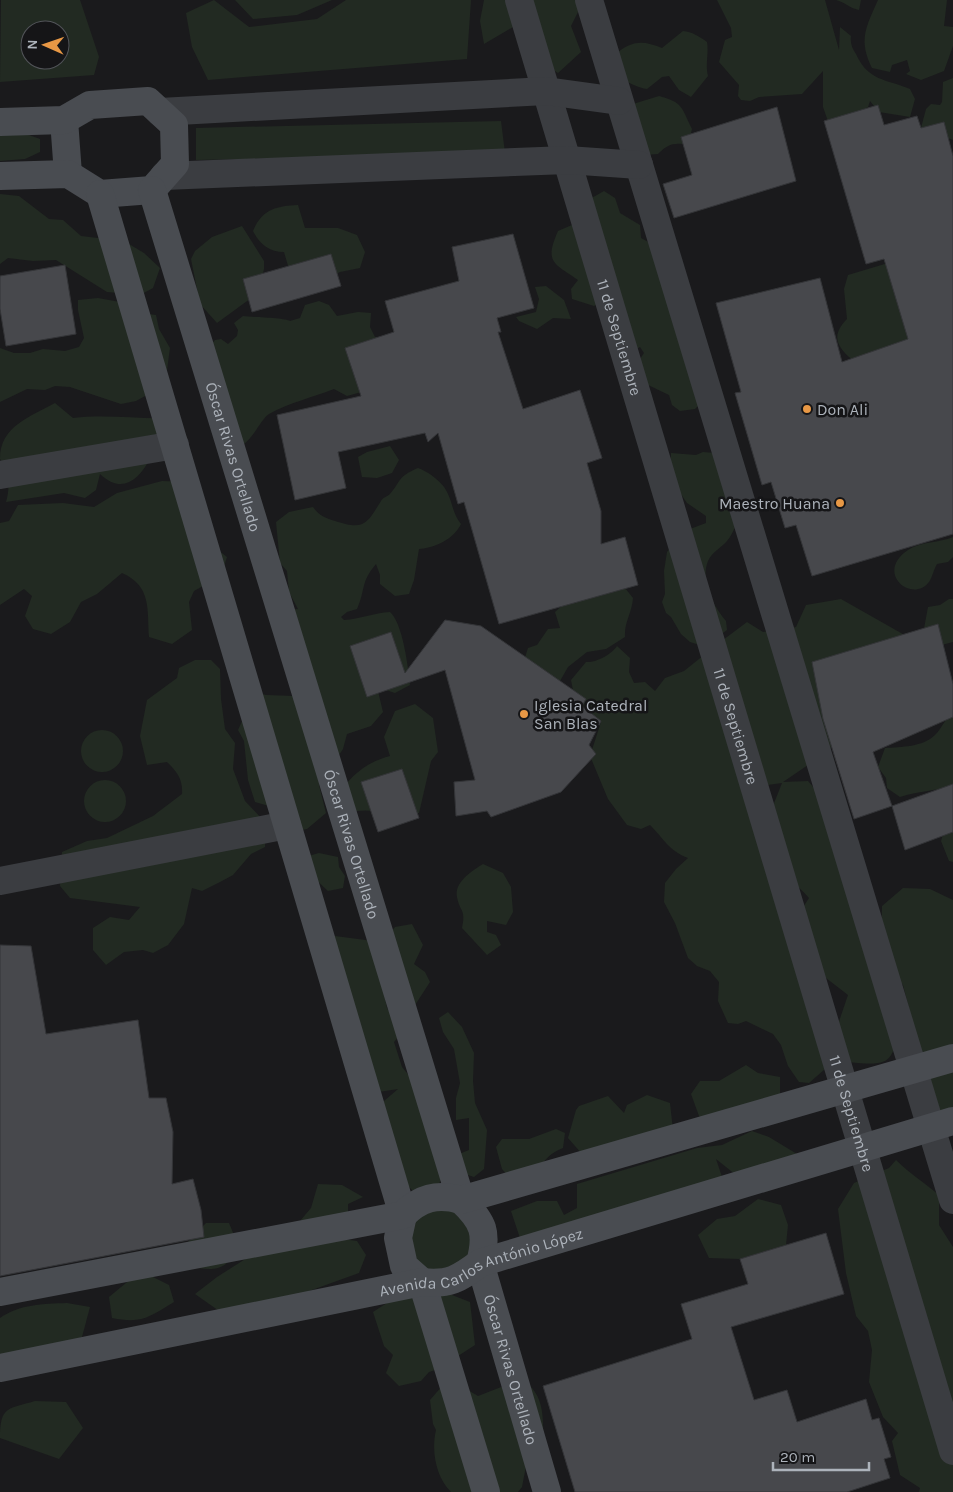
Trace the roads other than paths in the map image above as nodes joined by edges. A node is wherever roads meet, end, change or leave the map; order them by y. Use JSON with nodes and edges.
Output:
{"nodes":[{"id":1,"x":519,"y":0,"type":"edge"},
{"id":2,"x":589,"y":0,"type":"edge"},
{"id":3,"x":546,"y":91,"type":"junction"},
{"id":4,"x":619,"y":100,"type":"junction"},
{"id":5,"x":160,"y":112,"type":"junction"},
{"id":6,"x":64,"y":120,"type":"junction"},
{"id":7,"x":0,"y":122,"type":"edge"},
{"id":8,"x":567,"y":160,"type":"junction"},
{"id":9,"x":639,"y":166,"type":"junction"},
{"id":10,"x":68,"y":174,"type":"junction"},
{"id":11,"x":0,"y":176,"type":"edge"},
{"id":12,"x":158,"y":183,"type":"junction"},
{"id":13,"x":100,"y":194,"type":"junction"},
{"id":14,"x":175,"y":445,"type":"junction"},
{"id":15,"x":0,"y":475,"type":"edge"},
{"id":16,"x":287,"y":825,"type":"junction"},
{"id":17,"x":0,"y":881,"type":"edge"},
{"id":18,"x":953,"y":1058,"type":"edge"},
{"id":19,"x":913,"y":1069,"type":"junction"},
{"id":20,"x":845,"y":1090,"type":"junction"},
{"id":21,"x":942,"y":1124,"type":"edge"},
{"id":22,"x":862,"y":1147,"type":"junction"},
{"id":23,"x":461,"y":1200,"type":"junction"},
{"id":24,"x":953,"y":1200,"type":"edge"},
{"id":25,"x":403,"y":1215,"type":"junction"},
{"id":26,"x":480,"y":1263,"type":"junction"},
{"id":27,"x":422,"y":1282,"type":"junction"},
{"id":28,"x":0,"y":1292,"type":"edge"},
{"id":29,"x":0,"y":1368,"type":"edge"},
{"id":30,"x":953,"y":1451,"type":"edge"},
{"id":31,"x":486,"y":1492,"type":"edge"},
{"id":32,"x":547,"y":1492,"type":"edge"}],
"edges":[{"from":1,"to":3,"type":"street","name":"11 de Septiembre"},
{"from":2,"to":4,"type":"street"},
{"from":3,"to":4,"type":"street"},
{"from":3,"to":5,"type":"street"},
{"from":3,"to":8,"type":"street","name":"11 de Septiembre"},
{"from":4,"to":9,"type":"street"},
{"from":5,"to":6,"type":"street"},
{"from":5,"to":12,"type":"street"},
{"from":6,"to":7,"type":"street"},
{"from":6,"to":10,"type":"street"},
{"from":8,"to":9,"type":"street"},
{"from":8,"to":12,"type":"street"},
{"from":8,"to":20,"type":"street","name":"11 de Septiembre"},
{"from":9,"to":19,"type":"street"},
{"from":10,"to":11,"type":"street"},
{"from":10,"to":13,"type":"street"},
{"from":12,"to":13,"type":"street"},
{"from":12,"to":23,"type":"street","name":"Óscar Rivas Ortellado"},
{"from":13,"to":14,"type":"street"},
{"from":14,"to":15,"type":"street"},
{"from":14,"to":16,"type":"street"},
{"from":16,"to":17,"type":"street"},
{"from":16,"to":25,"type":"street"},
{"from":18,"to":19,"type":"street"},
{"from":19,"to":20,"type":"street"},
{"from":19,"to":21,"type":"street"},
{"from":20,"to":22,"type":"street","name":"11 de Septiembre"},
{"from":20,"to":23,"type":"street"},
{"from":21,"to":22,"type":"street","name":"Avenida Carlos António López"},
{"from":21,"to":24,"type":"street"},
{"from":22,"to":26,"type":"street","name":"Avenida Carlos António López"},
{"from":22,"to":30,"type":"street","name":"11 de Septiembre"},
{"from":23,"to":25,"type":"street"},
{"from":23,"to":26,"type":"street","name":"Óscar Rivas Ortellado"},
{"from":25,"to":27,"type":"street"},
{"from":25,"to":28,"type":"street"},
{"from":26,"to":27,"type":"street","name":"Avenida Carlos António López"},
{"from":26,"to":32,"type":"street","name":"Óscar Rivas Ortellado"},
{"from":27,"to":29,"type":"street","name":"Avenida Carlos António López"},
{"from":27,"to":31,"type":"street"}]}
